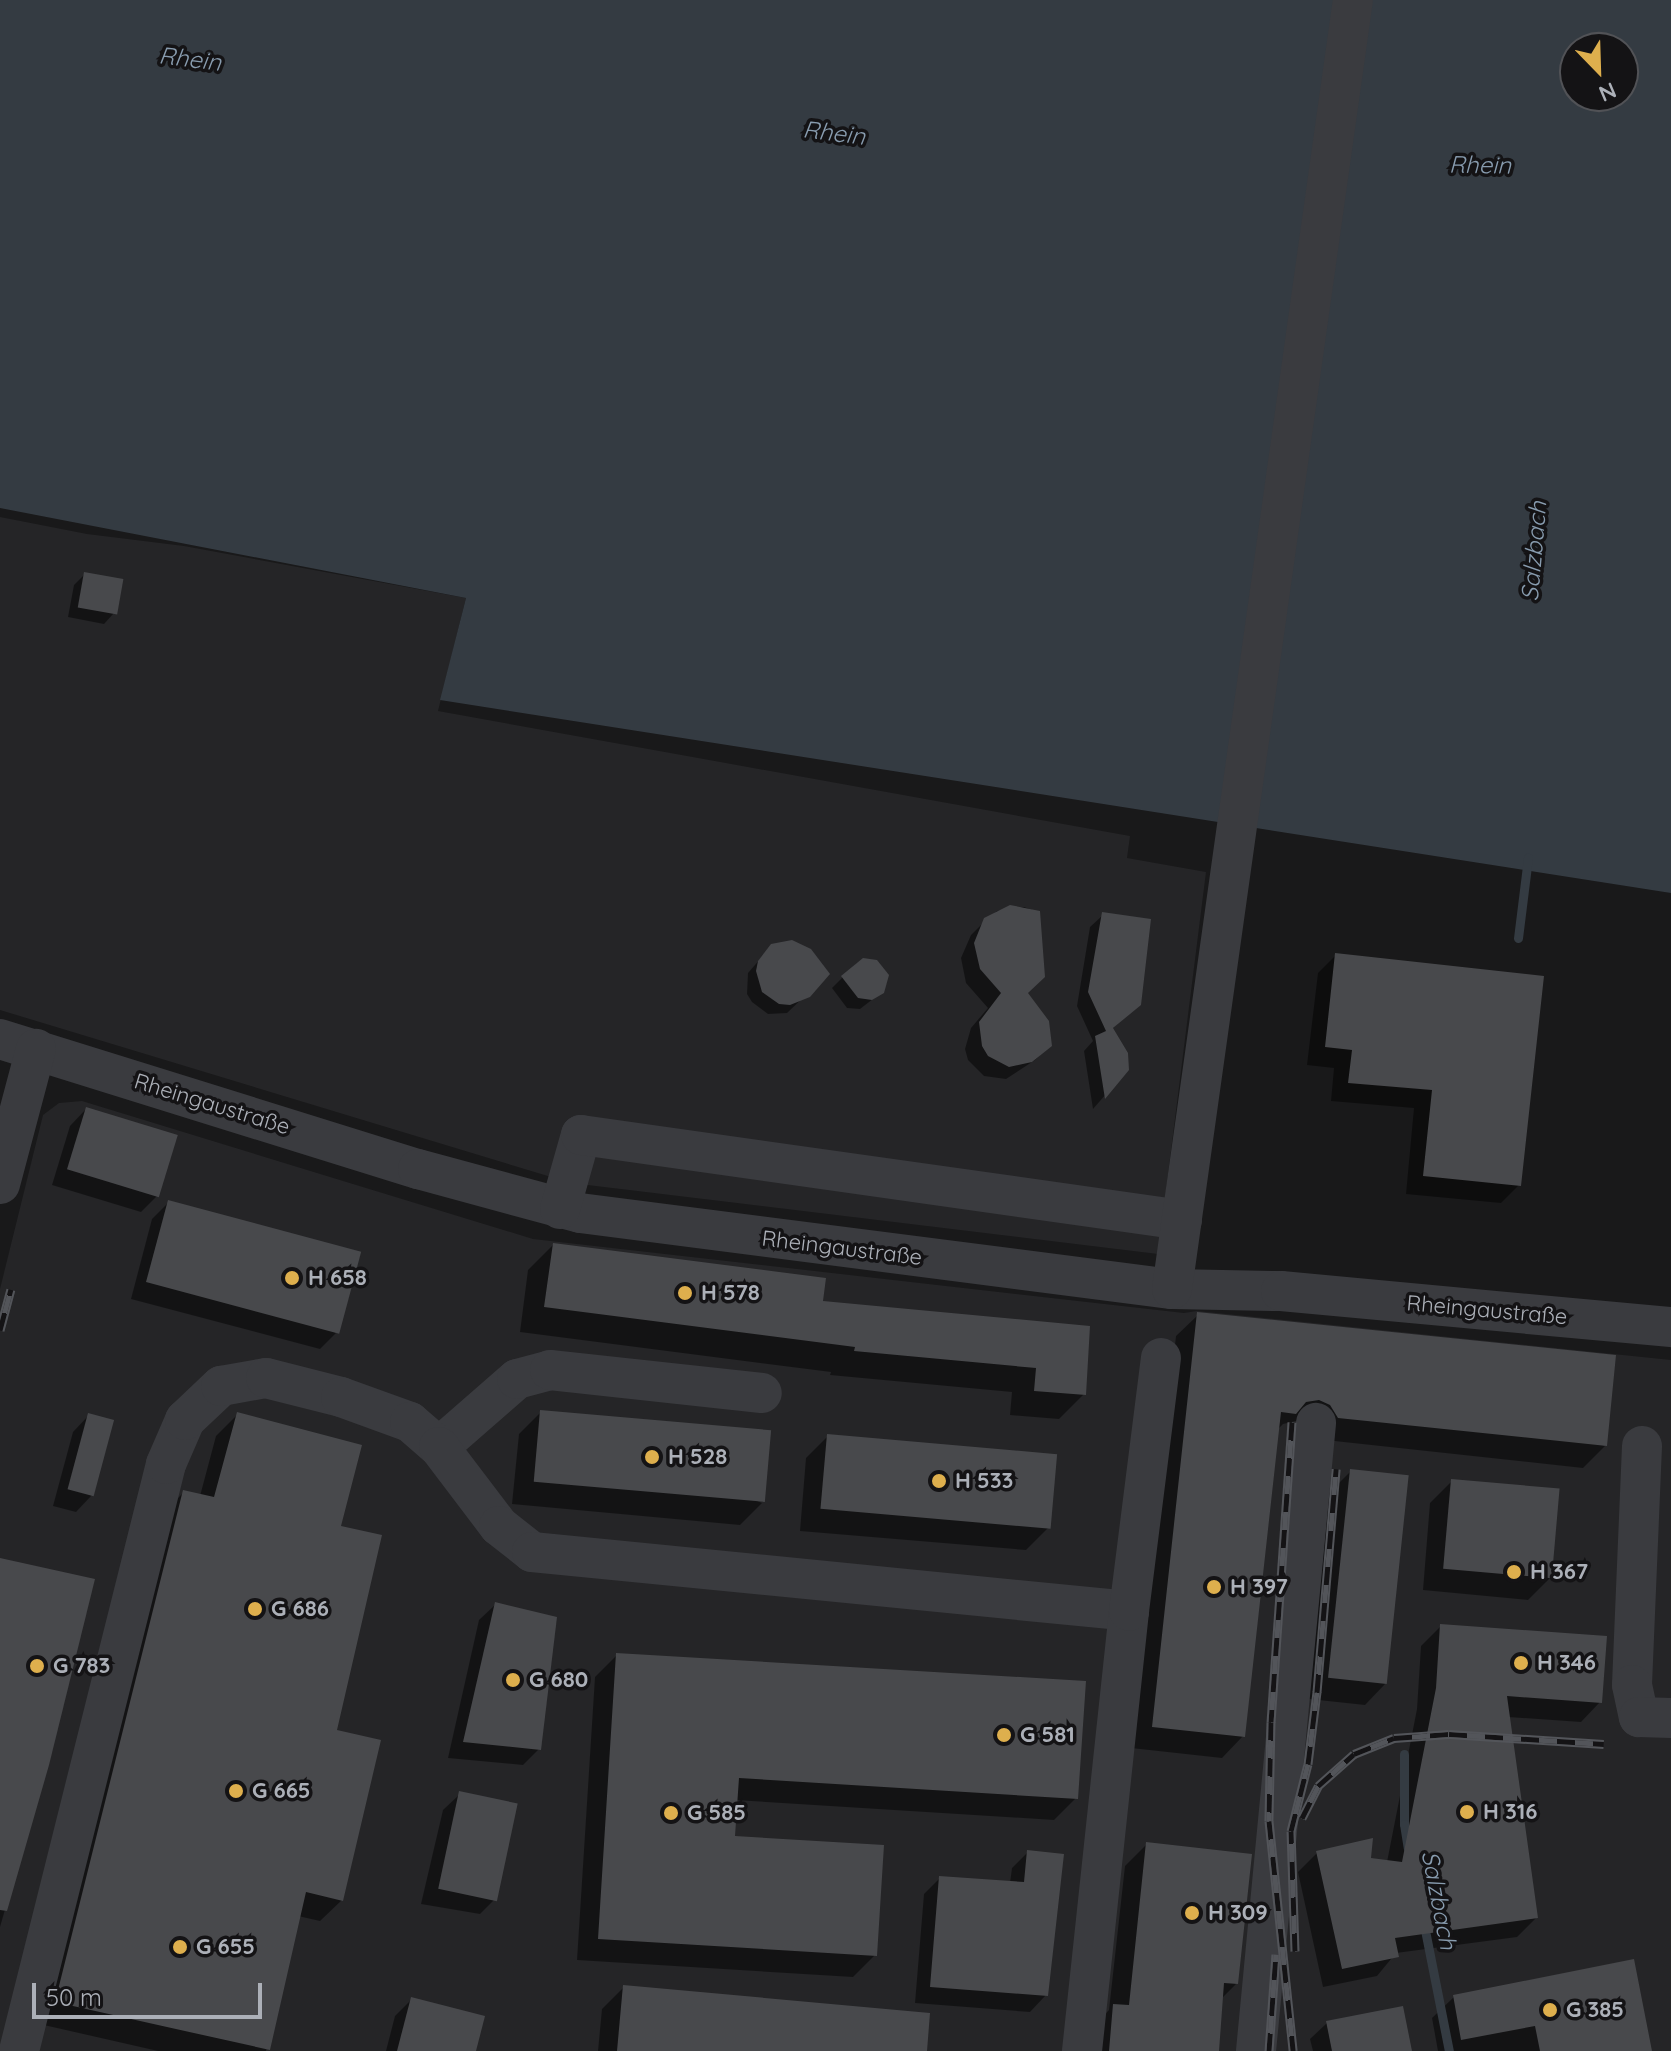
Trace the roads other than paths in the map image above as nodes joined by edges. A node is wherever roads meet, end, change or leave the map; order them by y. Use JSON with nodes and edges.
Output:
{"nodes":[{"id":1,"x":1353,"y":0,"type":"edge"},
{"id":2,"x":18,"y":1044,"type":"edge"},
{"id":3,"x":0,"y":1184,"type":"edge"},
{"id":4,"x":560,"y":1209,"type":"junction"},
{"id":5,"x":1182,"y":1220,"type":"junction"},
{"id":6,"x":1172,"y":1289,"type":"junction"},
{"id":7,"x":1671,"y":1327,"type":"edge"},
{"id":8,"x":1161,"y":1358,"type":"dead end"},
{"id":9,"x":762,"y":1393,"type":"dead end"},
{"id":10,"x":1316,"y":1423,"type":"dead end"},
{"id":11,"x":1642,"y":1446,"type":"dead end"},
{"id":12,"x":439,"y":1447,"type":"junction"},
{"id":13,"x":1129,"y":1611,"type":"junction"},
{"id":14,"x":1671,"y":1718,"type":"edge"},
{"id":15,"x":19,"y":2051,"type":"edge"},
{"id":16,"x":1082,"y":2051,"type":"edge"},
{"id":17,"x":1256,"y":2051,"type":"edge"}],
"edges":[{"from":1,"to":5,"type":"street"},
{"from":2,"to":3,"type":"street"},
{"from":2,"to":4,"type":"street","name":"Rheingaustraße"},
{"from":4,"to":5,"type":"street"},
{"from":4,"to":6,"type":"street","name":"Rheingaustraße"},
{"from":5,"to":6,"type":"street"},
{"from":6,"to":7,"type":"street","name":"Rheingaustraße"},
{"from":8,"to":13,"type":"street"},
{"from":9,"to":12,"type":"street"},
{"from":10,"to":17,"type":"street"},
{"from":11,"to":14,"type":"street"},
{"from":12,"to":13,"type":"street"},
{"from":12,"to":15,"type":"street"},
{"from":13,"to":16,"type":"street"}]}
